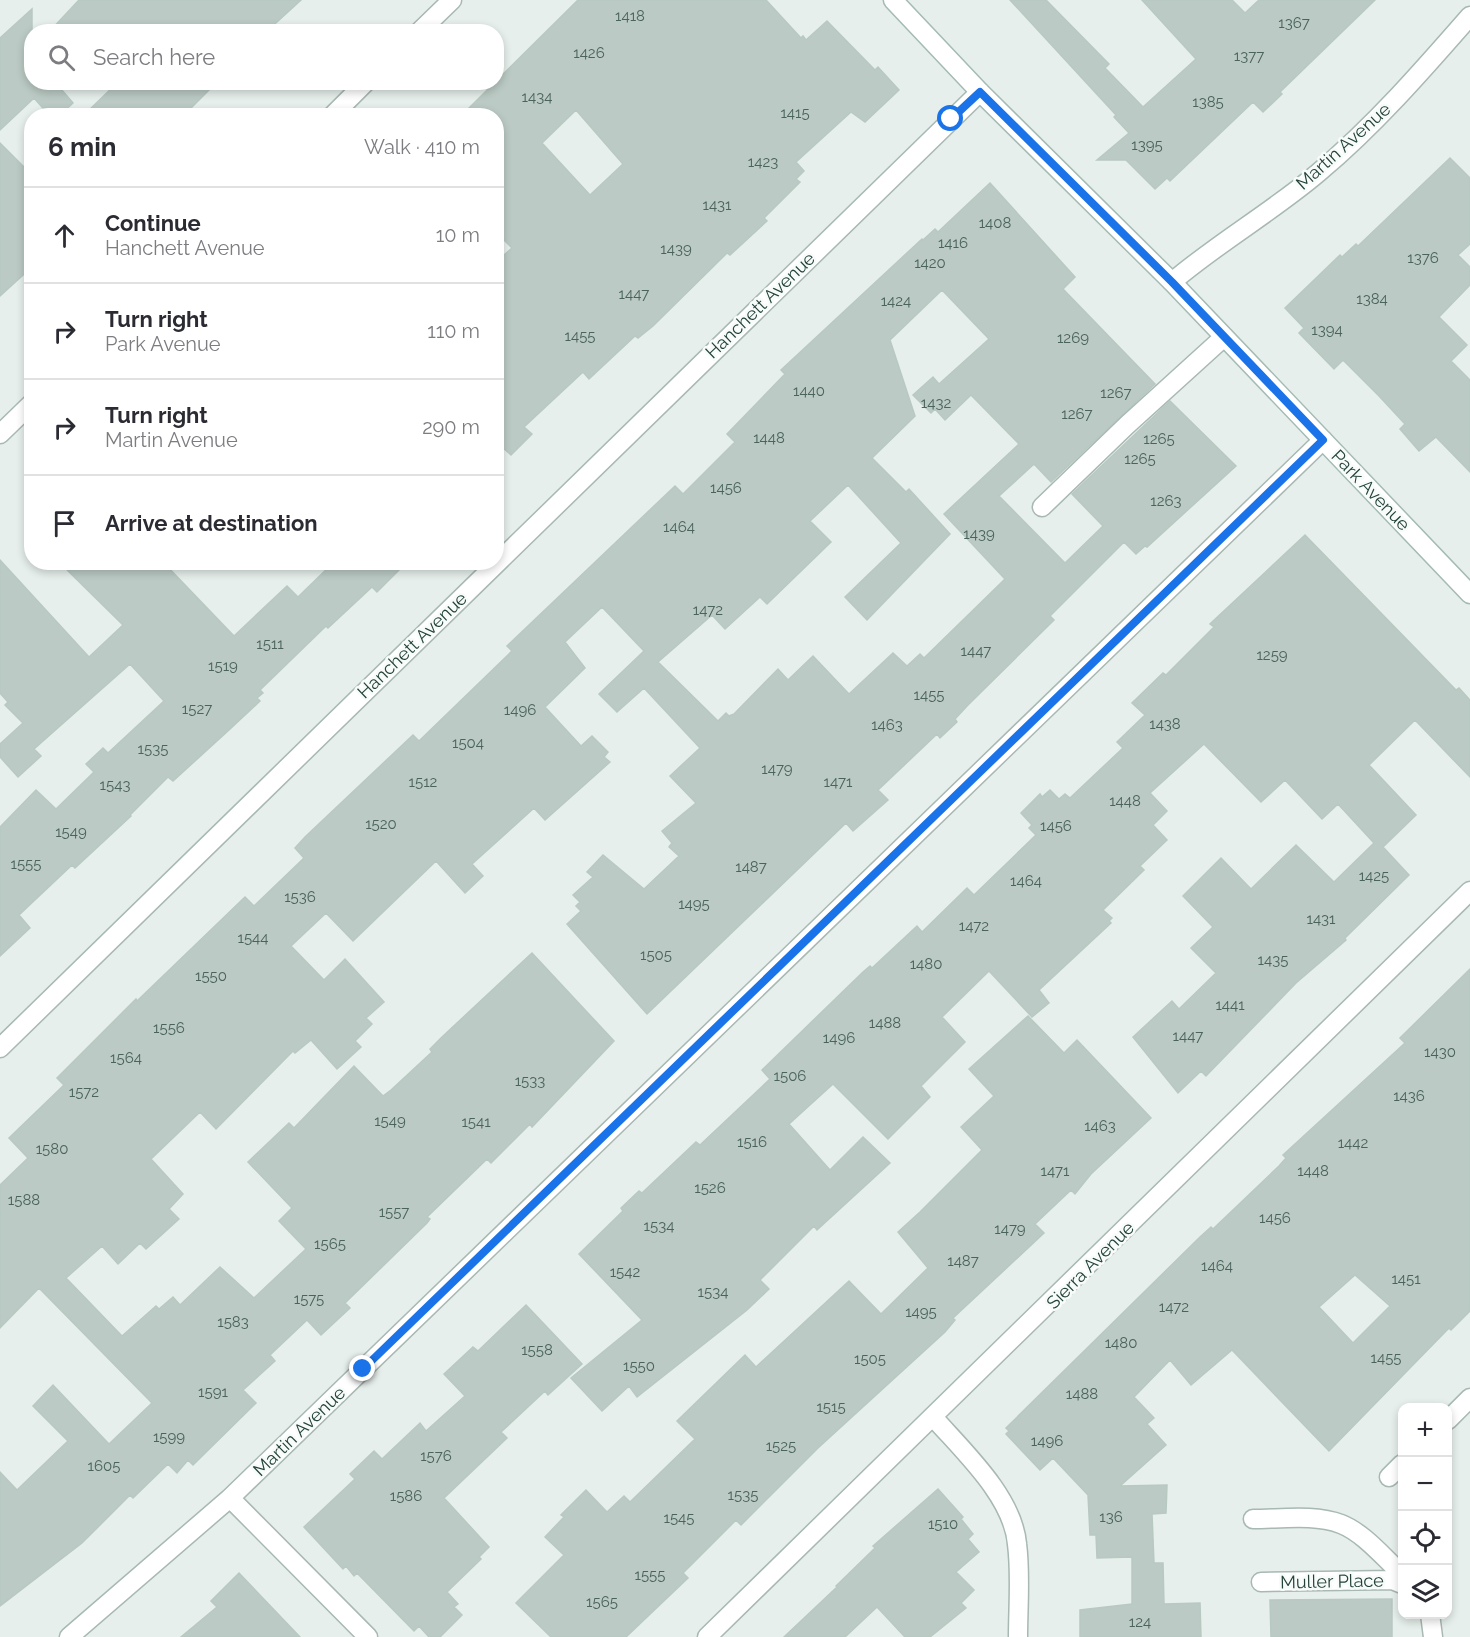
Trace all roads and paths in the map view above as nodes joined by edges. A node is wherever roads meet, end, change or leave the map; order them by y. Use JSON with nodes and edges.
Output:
{"nodes":[{"id":1,"x":452,"y":0,"type":"edge"},
{"id":2,"x":893,"y":0,"type":"edge"},
{"id":3,"x":1470,"y":16,"type":"edge"},
{"id":4,"x":427,"y":24,"type":"edge"},
{"id":5,"x":358,"y":90,"type":"edge"},
{"id":6,"x":980,"y":92,"type":"junction"},
{"id":7,"x":340,"y":108,"type":"edge"},
{"id":8,"x":1172,"y":282,"type":"junction"},
{"id":9,"x":1224,"y":337,"type":"junction"},
{"id":10,"x":24,"y":412,"type":"edge"},
{"id":11,"x":0,"y":434,"type":"edge"},
{"id":12,"x":1323,"y":440,"type":"junction"},
{"id":13,"x":1042,"y":507,"type":"dead end"},
{"id":14,"x":504,"y":556,"type":"edge"},
{"id":15,"x":490,"y":570,"type":"edge"},
{"id":16,"x":1470,"y":594,"type":"edge"},
{"id":17,"x":1470,"y":891,"type":"edge"},
{"id":18,"x":0,"y":1048,"type":"edge"},
{"id":19,"x":1470,"y":1398,"type":"edge"},
{"id":20,"x":1452,"y":1416,"type":"edge"},
{"id":21,"x":934,"y":1418,"type":"junction"},
{"id":22,"x":1398,"y":1468,"type":"edge"},
{"id":23,"x":1389,"y":1478,"type":"dead end"},
{"id":24,"x":230,"y":1498,"type":"junction"},
{"id":25,"x":1253,"y":1519,"type":"dead end"},
{"id":26,"x":1398,"y":1570,"type":"edge"},
{"id":27,"x":1261,"y":1582,"type":"dead end"},
{"id":28,"x":1398,"y":1583,"type":"edge"},
{"id":29,"x":1431,"y":1619,"type":"edge"},
{"id":30,"x":69,"y":1637,"type":"edge"},
{"id":31,"x":368,"y":1637,"type":"edge"},
{"id":32,"x":707,"y":1637,"type":"edge"},
{"id":33,"x":1018,"y":1637,"type":"edge"},
{"id":34,"x":1433,"y":1637,"type":"edge"}],
"edges":[{"from":1,"to":4,"type":"street"},
{"from":2,"to":6,"type":"street","name":"Park Avenue"},
{"from":3,"to":8,"type":"street","name":"Martin Avenue"},
{"from":5,"to":7,"type":"street"},
{"from":6,"to":8,"type":"street","name":"Park Avenue"},
{"from":6,"to":14,"type":"street","name":"Hanchett Avenue"},
{"from":8,"to":9,"type":"street","name":"Park Avenue"},
{"from":9,"to":12,"type":"street","name":"Park Avenue"},
{"from":9,"to":13,"type":"street"},
{"from":10,"to":11,"type":"street"},
{"from":12,"to":16,"type":"street","name":"Park Avenue"},
{"from":12,"to":24,"type":"street","name":"Martin Avenue"},
{"from":15,"to":18,"type":"street","name":"Hanchett Avenue"},
{"from":17,"to":21,"type":"street","name":"Sierra Avenue"},
{"from":19,"to":20,"type":"street"},
{"from":21,"to":32,"type":"street","name":"Sierra Avenue"},
{"from":21,"to":33,"type":"street"},
{"from":22,"to":23,"type":"street"},
{"from":24,"to":30,"type":"street","name":"Martin Avenue"},
{"from":24,"to":31,"type":"street"},
{"from":25,"to":26,"type":"street"},
{"from":27,"to":28,"type":"street","name":"Muller Place"},
{"from":29,"to":34,"type":"street"}]}
